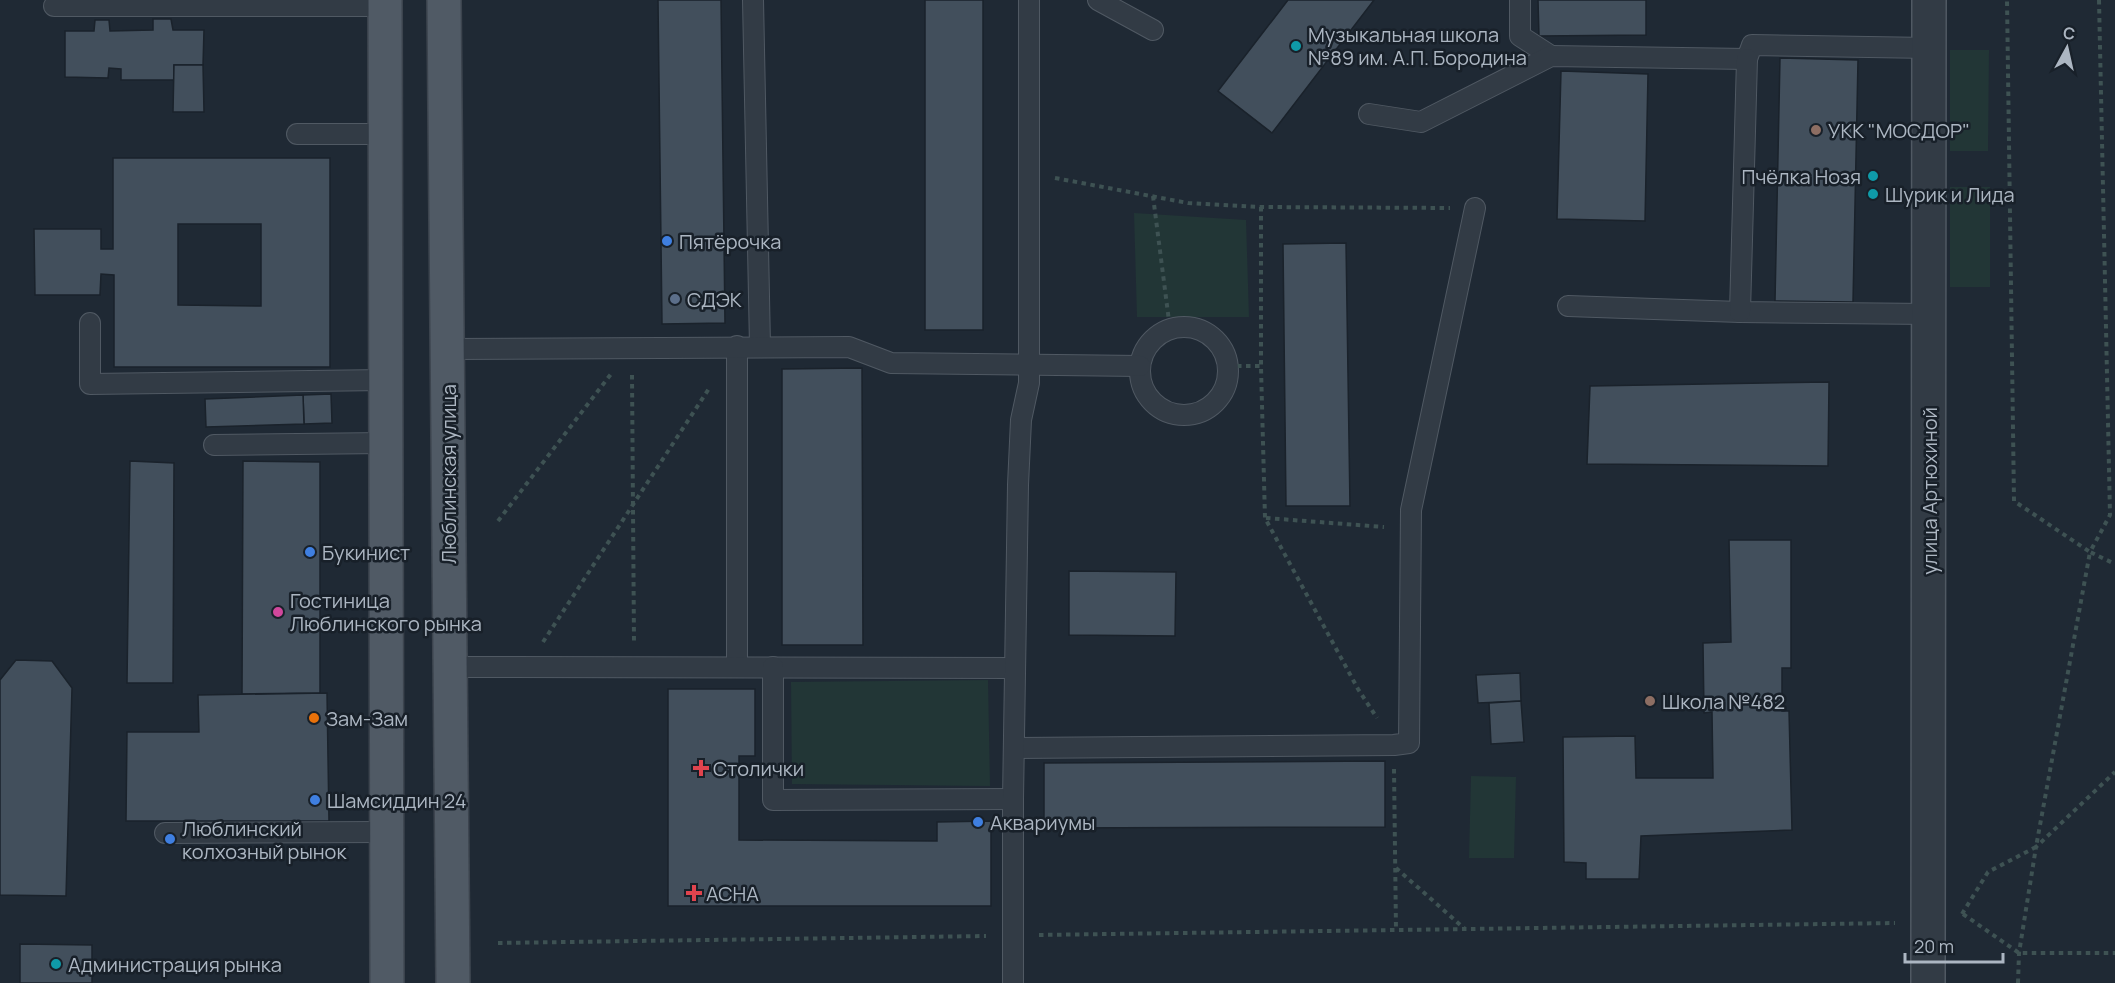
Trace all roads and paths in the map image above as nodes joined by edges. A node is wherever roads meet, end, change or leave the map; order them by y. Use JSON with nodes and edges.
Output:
{"nodes":[{"id":1,"x":444,"y":0,"type":"edge"},
{"id":2,"x":753,"y":0,"type":"edge"},
{"id":3,"x":1029,"y":0,"type":"edge"},
{"id":4,"x":1098,"y":0,"type":"edge"},
{"id":5,"x":1520,"y":0,"type":"edge"},
{"id":6,"x":1929,"y":0,"type":"edge"},
{"id":7,"x":2007,"y":0,"type":"edge"},
{"id":8,"x":2099,"y":0,"type":"edge"},
{"id":9,"x":385,"y":3,"type":"edge"},
{"id":10,"x":54,"y":6,"type":"dead end"},
{"id":11,"x":1153,"y":30,"type":"dead end"},
{"id":12,"x":1929,"y":48,"type":"junction"},
{"id":13,"x":1551,"y":56,"type":"junction"},
{"id":14,"x":1747,"y":59,"type":"junction"},
{"id":15,"x":1369,"y":114,"type":"dead end"},
{"id":16,"x":297,"y":134,"type":"dead end"},
{"id":17,"x":384,"y":134,"type":"junction"},
{"id":18,"x":1029,"y":173,"type":"junction"},
{"id":19,"x":1153,"y":196,"type":"junction"},
{"id":20,"x":1261,"y":207,"type":"junction"},
{"id":21,"x":1475,"y":208,"type":"joint"},
{"id":22,"x":1568,"y":306,"type":"dead end"},
{"id":23,"x":1740,"y":312,"type":"junction"},
{"id":24,"x":1929,"y":314,"type":"junction"},
{"id":25,"x":90,"y":323,"type":"dead end"},
{"id":26,"x":1170,"y":329,"type":"junction"},
{"id":27,"x":737,"y":346,"type":"junction"},
{"id":28,"x":760,"y":346,"type":"junction"},
{"id":29,"x":632,"y":347,"type":"junction"},
{"id":30,"x":447,"y":349,"type":"junction"},
{"id":31,"x":1029,"y":364,"type":"junction"},
{"id":32,"x":1140,"y":366,"type":"junction"},
{"id":33,"x":1228,"y":366,"type":"junction"},
{"id":34,"x":1261,"y":366,"type":"junction"},
{"id":35,"x":384,"y":380,"type":"junction"},
{"id":36,"x":384,"y":442,"type":"junction"},
{"id":37,"x":214,"y":445,"type":"dead end"},
{"id":38,"x":632,"y":506,"type":"junction"},
{"id":39,"x":1265,"y":518,"type":"junction"},
{"id":40,"x":498,"y":521,"type":"dead end"},
{"id":41,"x":1410,"y":529,"type":"junction"},
{"id":42,"x":2090,"y":552,"type":"junction"},
{"id":43,"x":2115,"y":564,"type":"edge"},
{"id":44,"x":449,"y":667,"type":"junction"},
{"id":45,"x":527,"y":667,"type":"junction"},
{"id":46,"x":635,"y":667,"type":"junction"},
{"id":47,"x":737,"y":667,"type":"junction"},
{"id":48,"x":773,"y":668,"type":"junction"},
{"id":49,"x":1015,"y":668,"type":"junction"},
{"id":50,"x":1394,"y":746,"type":"junction"},
{"id":51,"x":1014,"y":748,"type":"junction"},
{"id":52,"x":2115,"y":772,"type":"edge"},
{"id":53,"x":1013,"y":799,"type":"junction"},
{"id":54,"x":386,"y":832,"type":"junction"},
{"id":55,"x":165,"y":833,"type":"dead end"},
{"id":56,"x":2036,"y":847,"type":"junction"},
{"id":57,"x":1396,"y":867,"type":"junction"},
{"id":58,"x":1963,"y":914,"type":"junction"},
{"id":59,"x":1928,"y":921,"type":"junction"},
{"id":60,"x":1465,"y":929,"type":"junction"},
{"id":61,"x":1396,"y":930,"type":"junction"},
{"id":62,"x":1013,"y":935,"type":"junction"},
{"id":63,"x":498,"y":943,"type":"dead end"},
{"id":64,"x":2019,"y":953,"type":"junction"},
{"id":65,"x":2115,"y":953,"type":"edge"},
{"id":66,"x":387,"y":983,"type":"edge"},
{"id":67,"x":453,"y":983,"type":"edge"},
{"id":68,"x":1013,"y":983,"type":"edge"},
{"id":69,"x":1928,"y":983,"type":"edge"},
{"id":70,"x":2018,"y":983,"type":"edge"}],
"edges":[{"from":1,"to":30,"type":"main road","name":"Люблинская улица"},
{"from":2,"to":28,"type":"lane"},
{"from":3,"to":18,"type":"lane"},
{"from":4,"to":11,"type":"lane"},
{"from":5,"to":13,"type":"lane"},
{"from":6,"to":12,"type":"street","name":"улица Артюхиной"},
{"from":7,"to":42,"type":"path"},
{"from":8,"to":42,"type":"path"},
{"from":9,"to":10,"type":"lane"},
{"from":9,"to":17,"type":"main road"},
{"from":12,"to":14,"type":"lane"},
{"from":12,"to":24,"type":"street","name":"улица Артюхиной"},
{"from":13,"to":14,"type":"lane"},
{"from":13,"to":15,"type":"lane"},
{"from":14,"to":23,"type":"lane"},
{"from":16,"to":17,"type":"lane"},
{"from":17,"to":35,"type":"main road"},
{"from":18,"to":19,"type":"path"},
{"from":18,"to":31,"type":"lane"},
{"from":19,"to":20,"type":"path"},
{"from":19,"to":26,"type":"path"},
{"from":20,"to":21,"type":"path"},
{"from":20,"to":34,"type":"path"},
{"from":21,"to":41,"type":"lane"},
{"from":22,"to":23,"type":"lane"},
{"from":23,"to":24,"type":"lane"},
{"from":24,"to":59,"type":"street","name":"улица Артюхиной"},
{"from":25,"to":35,"type":"lane"},
{"from":26,"to":32,"type":"lane"},
{"from":26,"to":33,"type":"lane"},
{"from":27,"to":28,"type":"lane"},
{"from":27,"to":29,"type":"lane"},
{"from":27,"to":38,"type":"path"},
{"from":27,"to":47,"type":"lane"},
{"from":28,"to":31,"type":"lane"},
{"from":29,"to":30,"type":"lane"},
{"from":29,"to":38,"type":"path"},
{"from":29,"to":40,"type":"path"},
{"from":30,"to":44,"type":"main road","name":"Люблинская улица"},
{"from":31,"to":32,"type":"lane"},
{"from":31,"to":49,"type":"lane"},
{"from":32,"to":33,"type":"lane"},
{"from":33,"to":34,"type":"path"},
{"from":34,"to":39,"type":"path"},
{"from":35,"to":36,"type":"main road"},
{"from":36,"to":37,"type":"lane"},
{"from":36,"to":54,"type":"main road"},
{"from":38,"to":45,"type":"path"},
{"from":38,"to":46,"type":"path"},
{"from":39,"to":41,"type":"path"},
{"from":39,"to":50,"type":"path"},
{"from":41,"to":50,"type":"lane"},
{"from":42,"to":43,"type":"path"},
{"from":42,"to":56,"type":"path"},
{"from":44,"to":45,"type":"lane"},
{"from":44,"to":67,"type":"main road","name":"Люблинская улица"},
{"from":45,"to":46,"type":"lane"},
{"from":46,"to":47,"type":"lane"},
{"from":47,"to":48,"type":"lane"},
{"from":48,"to":49,"type":"lane"},
{"from":48,"to":53,"type":"lane"},
{"from":49,"to":51,"type":"lane"},
{"from":50,"to":51,"type":"lane"},
{"from":50,"to":57,"type":"path"},
{"from":51,"to":53,"type":"lane"},
{"from":52,"to":56,"type":"path"},
{"from":53,"to":62,"type":"lane"},
{"from":54,"to":55,"type":"lane"},
{"from":54,"to":66,"type":"main road"},
{"from":56,"to":58,"type":"path"},
{"from":56,"to":64,"type":"path"},
{"from":57,"to":60,"type":"path"},
{"from":57,"to":61,"type":"path"},
{"from":58,"to":59,"type":"path"},
{"from":58,"to":64,"type":"path"},
{"from":59,"to":60,"type":"path"},
{"from":59,"to":69,"type":"street","name":"улица Артюхиной"},
{"from":60,"to":61,"type":"path"},
{"from":61,"to":62,"type":"path"},
{"from":62,"to":63,"type":"path"},
{"from":62,"to":68,"type":"lane"},
{"from":64,"to":65,"type":"path"},
{"from":64,"to":70,"type":"path"}]}
